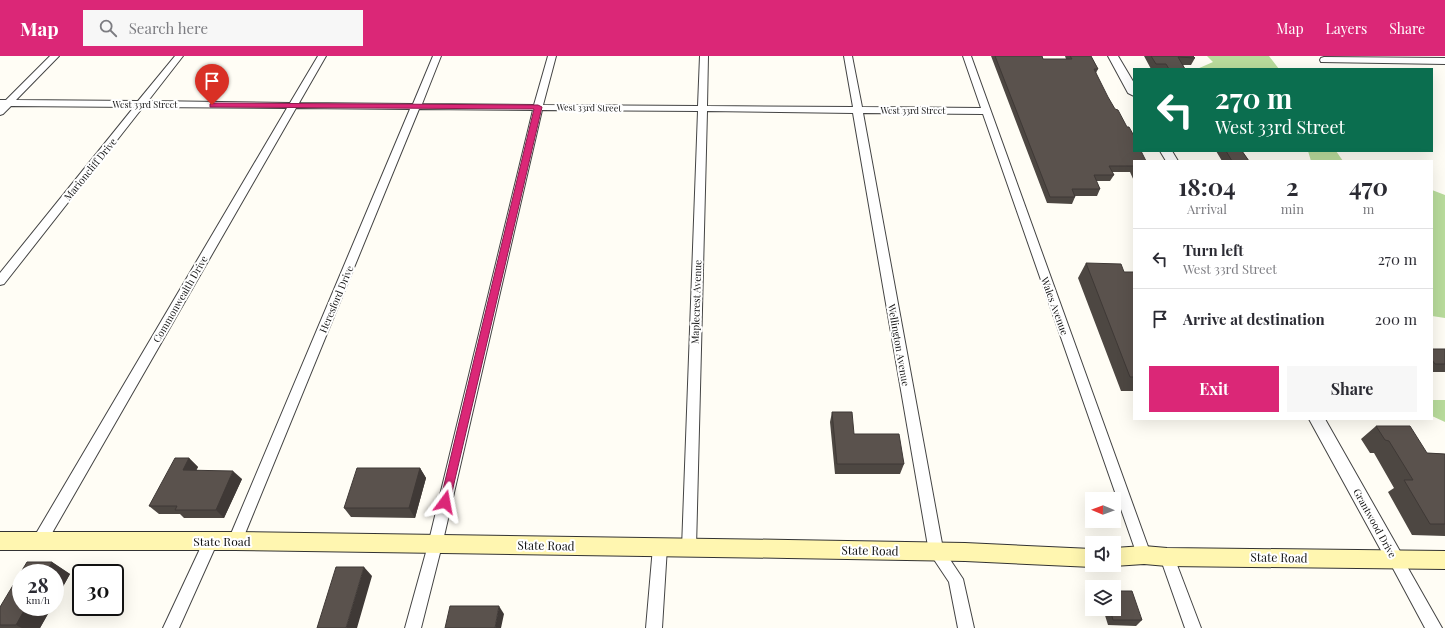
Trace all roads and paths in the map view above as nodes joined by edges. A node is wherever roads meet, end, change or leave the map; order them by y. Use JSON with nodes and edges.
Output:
{"nodes":[{"id":1,"x":55,"y":56,"type":"edge"},
{"id":2,"x":179,"y":56,"type":"edge"},
{"id":3,"x":322,"y":56,"type":"edge"},
{"id":4,"x":437,"y":56,"type":"edge"},
{"id":5,"x":552,"y":56,"type":"edge"},
{"id":6,"x":704,"y":56,"type":"edge"},
{"id":7,"x":848,"y":56,"type":"edge"},
{"id":8,"x":967,"y":56,"type":"edge"},
{"id":9,"x":1113,"y":56,"type":"edge"},
{"id":10,"x":1322,"y":58,"type":"edge"},
{"id":11,"x":1445,"y":61,"type":"edge"},
{"id":12,"x":1330,"y":68,"type":"edge"},
{"id":13,"x":1133,"y":91,"type":"edge"},
{"id":14,"x":4,"y":103,"type":"edge"},
{"id":15,"x":140,"y":105,"type":"junction"},
{"id":16,"x":293,"y":106,"type":"junction"},
{"id":17,"x":538,"y":107,"type":"junction"},
{"id":18,"x":416,"y":108,"type":"junction"},
{"id":19,"x":702,"y":109,"type":"junction"},
{"id":20,"x":858,"y":111,"type":"junction"},
{"id":21,"x":987,"y":111,"type":"junction"},
{"id":22,"x":0,"y":112,"type":"edge"},
{"id":23,"x":0,"y":281,"type":"edge"},
{"id":24,"x":1318,"y":420,"type":"edge"},
{"id":25,"x":0,"y":541,"type":"edge"},
{"id":26,"x":211,"y":541,"type":"junction"},
{"id":27,"x":235,"y":541,"type":"junction"},
{"id":28,"x":39,"y":542,"type":"junction"},
{"id":29,"x":435,"y":545,"type":"junction"},
{"id":30,"x":660,"y":547,"type":"junction"},
{"id":31,"x":689,"y":548,"type":"junction"},
{"id":32,"x":936,"y":552,"type":"junction"},
{"id":33,"x":1144,"y":555,"type":"junction"},
{"id":34,"x":1121,"y":557,"type":"edge"},
{"id":35,"x":1167,"y":557,"type":"junction"},
{"id":36,"x":1085,"y":558,"type":"edge"},
{"id":37,"x":1396,"y":559,"type":"junction"},
{"id":38,"x":1445,"y":560,"type":"edge"},
{"id":39,"x":171,"y":628,"type":"edge"},
{"id":40,"x":413,"y":628,"type":"edge"},
{"id":41,"x":654,"y":628,"type":"edge"},
{"id":42,"x":966,"y":628,"type":"edge"},
{"id":43,"x":1193,"y":628,"type":"edge"},
{"id":44,"x":1434,"y":628,"type":"edge"}],
"edges":[{"from":1,"to":14,"type":"street"},
{"from":2,"to":15,"type":"street","name":"Marioncliff Drive"},
{"from":3,"to":16,"type":"street","name":"Commonwealth Drive"},
{"from":4,"to":18,"type":"street","name":"Heresford Drive"},
{"from":5,"to":17,"type":"street"},
{"from":6,"to":19,"type":"street","name":"Maplecrest Avenue"},
{"from":7,"to":20,"type":"street","name":"Wellington Avenue"},
{"from":8,"to":21,"type":"street","name":"Wales Avenue"},
{"from":9,"to":13,"type":"street"},
{"from":10,"to":11,"type":"street"},
{"from":10,"to":12,"type":"street"},
{"from":14,"to":15,"type":"street","name":"West 33rd Street"},
{"from":14,"to":22,"type":"street"},
{"from":15,"to":16,"type":"street","name":"West 33rd Street"},
{"from":15,"to":23,"type":"street","name":"Marioncliff Drive"},
{"from":16,"to":18,"type":"street","name":"West 33rd Street"},
{"from":16,"to":28,"type":"street","name":"Commonwealth Drive"},
{"from":17,"to":18,"type":"street","name":"West 33rd Street"},
{"from":17,"to":19,"type":"street","name":"West 33rd Street"},
{"from":17,"to":29,"type":"street"},
{"from":18,"to":27,"type":"street","name":"Heresford Drive"},
{"from":19,"to":20,"type":"street","name":"West 33rd Street"},
{"from":19,"to":31,"type":"street","name":"Maplecrest Avenue"},
{"from":20,"to":21,"type":"street","name":"West 33rd Street"},
{"from":20,"to":32,"type":"street","name":"Wellington Avenue"},
{"from":21,"to":33,"type":"street","name":"Wales Avenue"},
{"from":24,"to":37,"type":"street","name":"Grantwood Drive"},
{"from":25,"to":28,"type":"main road","name":"State Road"},
{"from":26,"to":27,"type":"main road","name":"State Road"},
{"from":26,"to":28,"type":"main road","name":"State Road"},
{"from":26,"to":39,"type":"street"},
{"from":27,"to":29,"type":"main road","name":"State Road"},
{"from":29,"to":30,"type":"main road","name":"State Road"},
{"from":29,"to":40,"type":"street"},
{"from":30,"to":31,"type":"main road","name":"State Road"},
{"from":30,"to":41,"type":"street"},
{"from":31,"to":32,"type":"main road","name":"State Road"},
{"from":32,"to":36,"type":"main road","name":"State Road"},
{"from":32,"to":42,"type":"street","name":"Wellington Avenue"},
{"from":33,"to":34,"type":"main road","name":"State Road"},
{"from":33,"to":35,"type":"main road","name":"State Road"},
{"from":35,"to":37,"type":"main road","name":"State Road"},
{"from":35,"to":43,"type":"street"},
{"from":37,"to":38,"type":"main road","name":"State Road"},
{"from":37,"to":44,"type":"street","name":"Grantwood Drive"}]}
